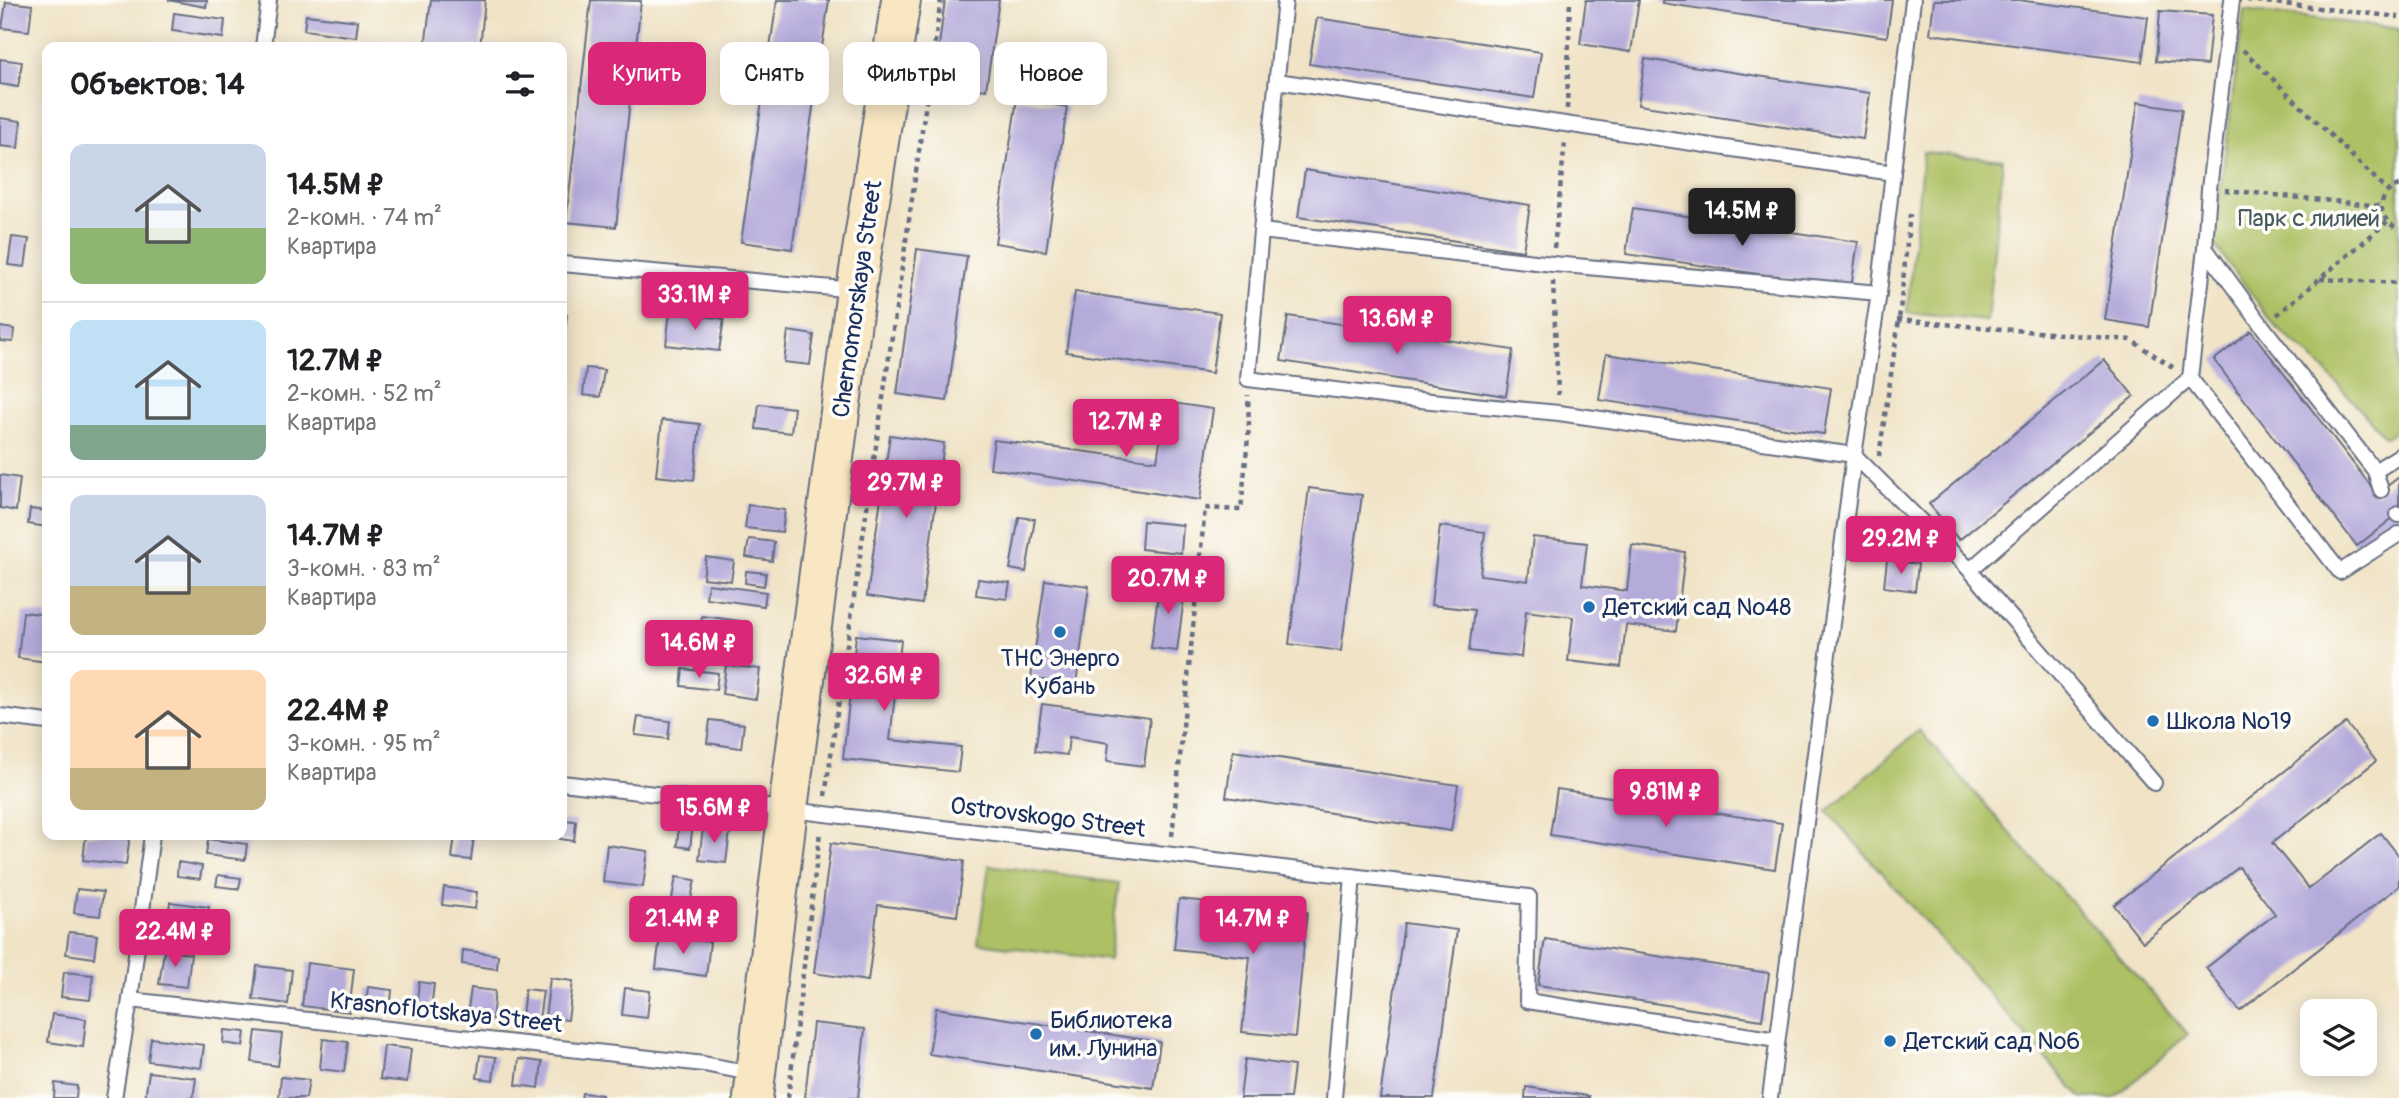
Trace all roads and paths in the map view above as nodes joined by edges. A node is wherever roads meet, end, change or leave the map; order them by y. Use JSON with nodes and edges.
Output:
{"nodes":[{"id":1,"x":269,"y":0,"type":"edge"},
{"id":2,"x":901,"y":0,"type":"edge"},
{"id":3,"x":941,"y":0,"type":"edge"},
{"id":4,"x":1285,"y":0,"type":"edge"},
{"id":5,"x":1570,"y":0,"type":"edge"},
{"id":6,"x":1913,"y":0,"type":"edge"},
{"id":7,"x":2232,"y":0,"type":"edge"},
{"id":8,"x":2246,"y":0,"type":"edge"},
{"id":9,"x":2399,"y":17,"type":"edge"},
{"id":10,"x":2228,"y":36,"type":"junction"},
{"id":11,"x":264,"y":42,"type":"edge"},
{"id":12,"x":1277,"y":81,"type":"junction"},
{"id":13,"x":1567,"y":124,"type":"junction"},
{"id":14,"x":1893,"y":173,"type":"junction"},
{"id":15,"x":2399,"y":185,"type":"edge"},
{"id":16,"x":2209,"y":189,"type":"junction"},
{"id":17,"x":2388,"y":191,"type":"junction"},
{"id":18,"x":2381,"y":206,"type":"junction"},
{"id":19,"x":2387,"y":222,"type":"junction"},
{"id":20,"x":2399,"y":229,"type":"edge"},
{"id":21,"x":1261,"y":231,"type":"junction"},
{"id":22,"x":2205,"y":248,"type":"junction"},
{"id":23,"x":567,"y":264,"type":"edge"},
{"id":24,"x":1553,"y":264,"type":"junction"},
{"id":25,"x":2320,"y":279,"type":"junction"},
{"id":26,"x":2399,"y":283,"type":"edge"},
{"id":27,"x":856,"y":290,"type":"junction"},
{"id":28,"x":1879,"y":293,"type":"junction"},
{"id":29,"x":1875,"y":318,"type":"junction"},
{"id":30,"x":2263,"y":327,"type":"junction"},
{"id":31,"x":2190,"y":378,"type":"junction"},
{"id":32,"x":1248,"y":379,"type":"junction"},
{"id":33,"x":1559,"y":413,"type":"junction"},
{"id":34,"x":1854,"y":455,"type":"junction"},
{"id":35,"x":2399,"y":456,"type":"edge"},
{"id":36,"x":2375,"y":471,"type":"junction"},
{"id":37,"x":2381,"y":490,"type":"dead end"},
{"id":38,"x":2399,"y":534,"type":"edge"},
{"id":39,"x":1970,"y":570,"type":"junction"},
{"id":40,"x":0,"y":716,"type":"edge"},
{"id":41,"x":42,"y":721,"type":"edge"},
{"id":42,"x":2154,"y":783,"type":"dead end"},
{"id":43,"x":567,"y":784,"type":"edge"},
{"id":44,"x":805,"y":811,"type":"junction"},
{"id":45,"x":151,"y":840,"type":"edge"},
{"id":46,"x":1170,"y":855,"type":"junction"},
{"id":47,"x":1353,"y":876,"type":"junction"},
{"id":48,"x":130,"y":1000,"type":"junction"},
{"id":49,"x":1777,"y":1040,"type":"junction"},
{"id":50,"x":755,"y":1086,"type":"edge"},
{"id":51,"x":114,"y":1098,"type":"edge"},
{"id":52,"x":788,"y":1098,"type":"edge"},
{"id":53,"x":1334,"y":1098,"type":"edge"},
{"id":54,"x":1770,"y":1098,"type":"edge"}],
"edges":[{"from":1,"to":11,"type":"lane"},
{"from":2,"to":27,"type":"main road","name":"Chernomorskaya Street"},
{"from":3,"to":44,"type":"path"},
{"from":4,"to":12,"type":"lane"},
{"from":5,"to":13,"type":"path"},
{"from":6,"to":14,"type":"lane"},
{"from":7,"to":10,"type":"lane"},
{"from":8,"to":9,"type":"path"},
{"from":10,"to":16,"type":"lane"},
{"from":10,"to":17,"type":"path"},
{"from":12,"to":13,"type":"lane"},
{"from":12,"to":21,"type":"lane"},
{"from":13,"to":14,"type":"lane"},
{"from":13,"to":24,"type":"path"},
{"from":14,"to":28,"type":"lane"},
{"from":15,"to":17,"type":"path"},
{"from":16,"to":18,"type":"path"},
{"from":16,"to":22,"type":"lane"},
{"from":17,"to":18,"type":"path"},
{"from":18,"to":19,"type":"path"},
{"from":19,"to":20,"type":"path"},
{"from":19,"to":25,"type":"path"},
{"from":21,"to":24,"type":"lane"},
{"from":21,"to":32,"type":"lane"},
{"from":22,"to":30,"type":"lane"},
{"from":22,"to":31,"type":"lane"},
{"from":23,"to":27,"type":"lane"},
{"from":24,"to":28,"type":"lane"},
{"from":24,"to":33,"type":"path"},
{"from":25,"to":26,"type":"path"},
{"from":25,"to":30,"type":"path"},
{"from":27,"to":44,"type":"main road","name":"Chernomorskaya Street"},
{"from":28,"to":29,"type":"lane"},
{"from":29,"to":31,"type":"path"},
{"from":29,"to":34,"type":"lane"},
{"from":30,"to":36,"type":"lane"},
{"from":31,"to":38,"type":"lane"},
{"from":31,"to":39,"type":"lane"},
{"from":32,"to":33,"type":"lane"},
{"from":32,"to":46,"type":"path"},
{"from":33,"to":34,"type":"lane"},
{"from":34,"to":39,"type":"lane"},
{"from":34,"to":49,"type":"lane"},
{"from":35,"to":36,"type":"lane"},
{"from":36,"to":37,"type":"lane"},
{"from":39,"to":42,"type":"lane"},
{"from":40,"to":41,"type":"lane"},
{"from":43,"to":44,"type":"lane","name":"Ostrovskogo Street"},
{"from":44,"to":46,"type":"lane","name":"Ostrovskogo Street"},
{"from":44,"to":50,"type":"main road","name":"Chernomorskaya Street"},
{"from":44,"to":52,"type":"path"},
{"from":45,"to":48,"type":"lane"},
{"from":46,"to":47,"type":"lane","name":"Ostrovskogo Street"},
{"from":47,"to":49,"type":"lane","name":"Ostrovskogo Street"},
{"from":47,"to":53,"type":"lane"},
{"from":48,"to":50,"type":"lane","name":"Krasnoflotskaya Street"},
{"from":48,"to":51,"type":"lane"},
{"from":49,"to":54,"type":"lane"}]}
